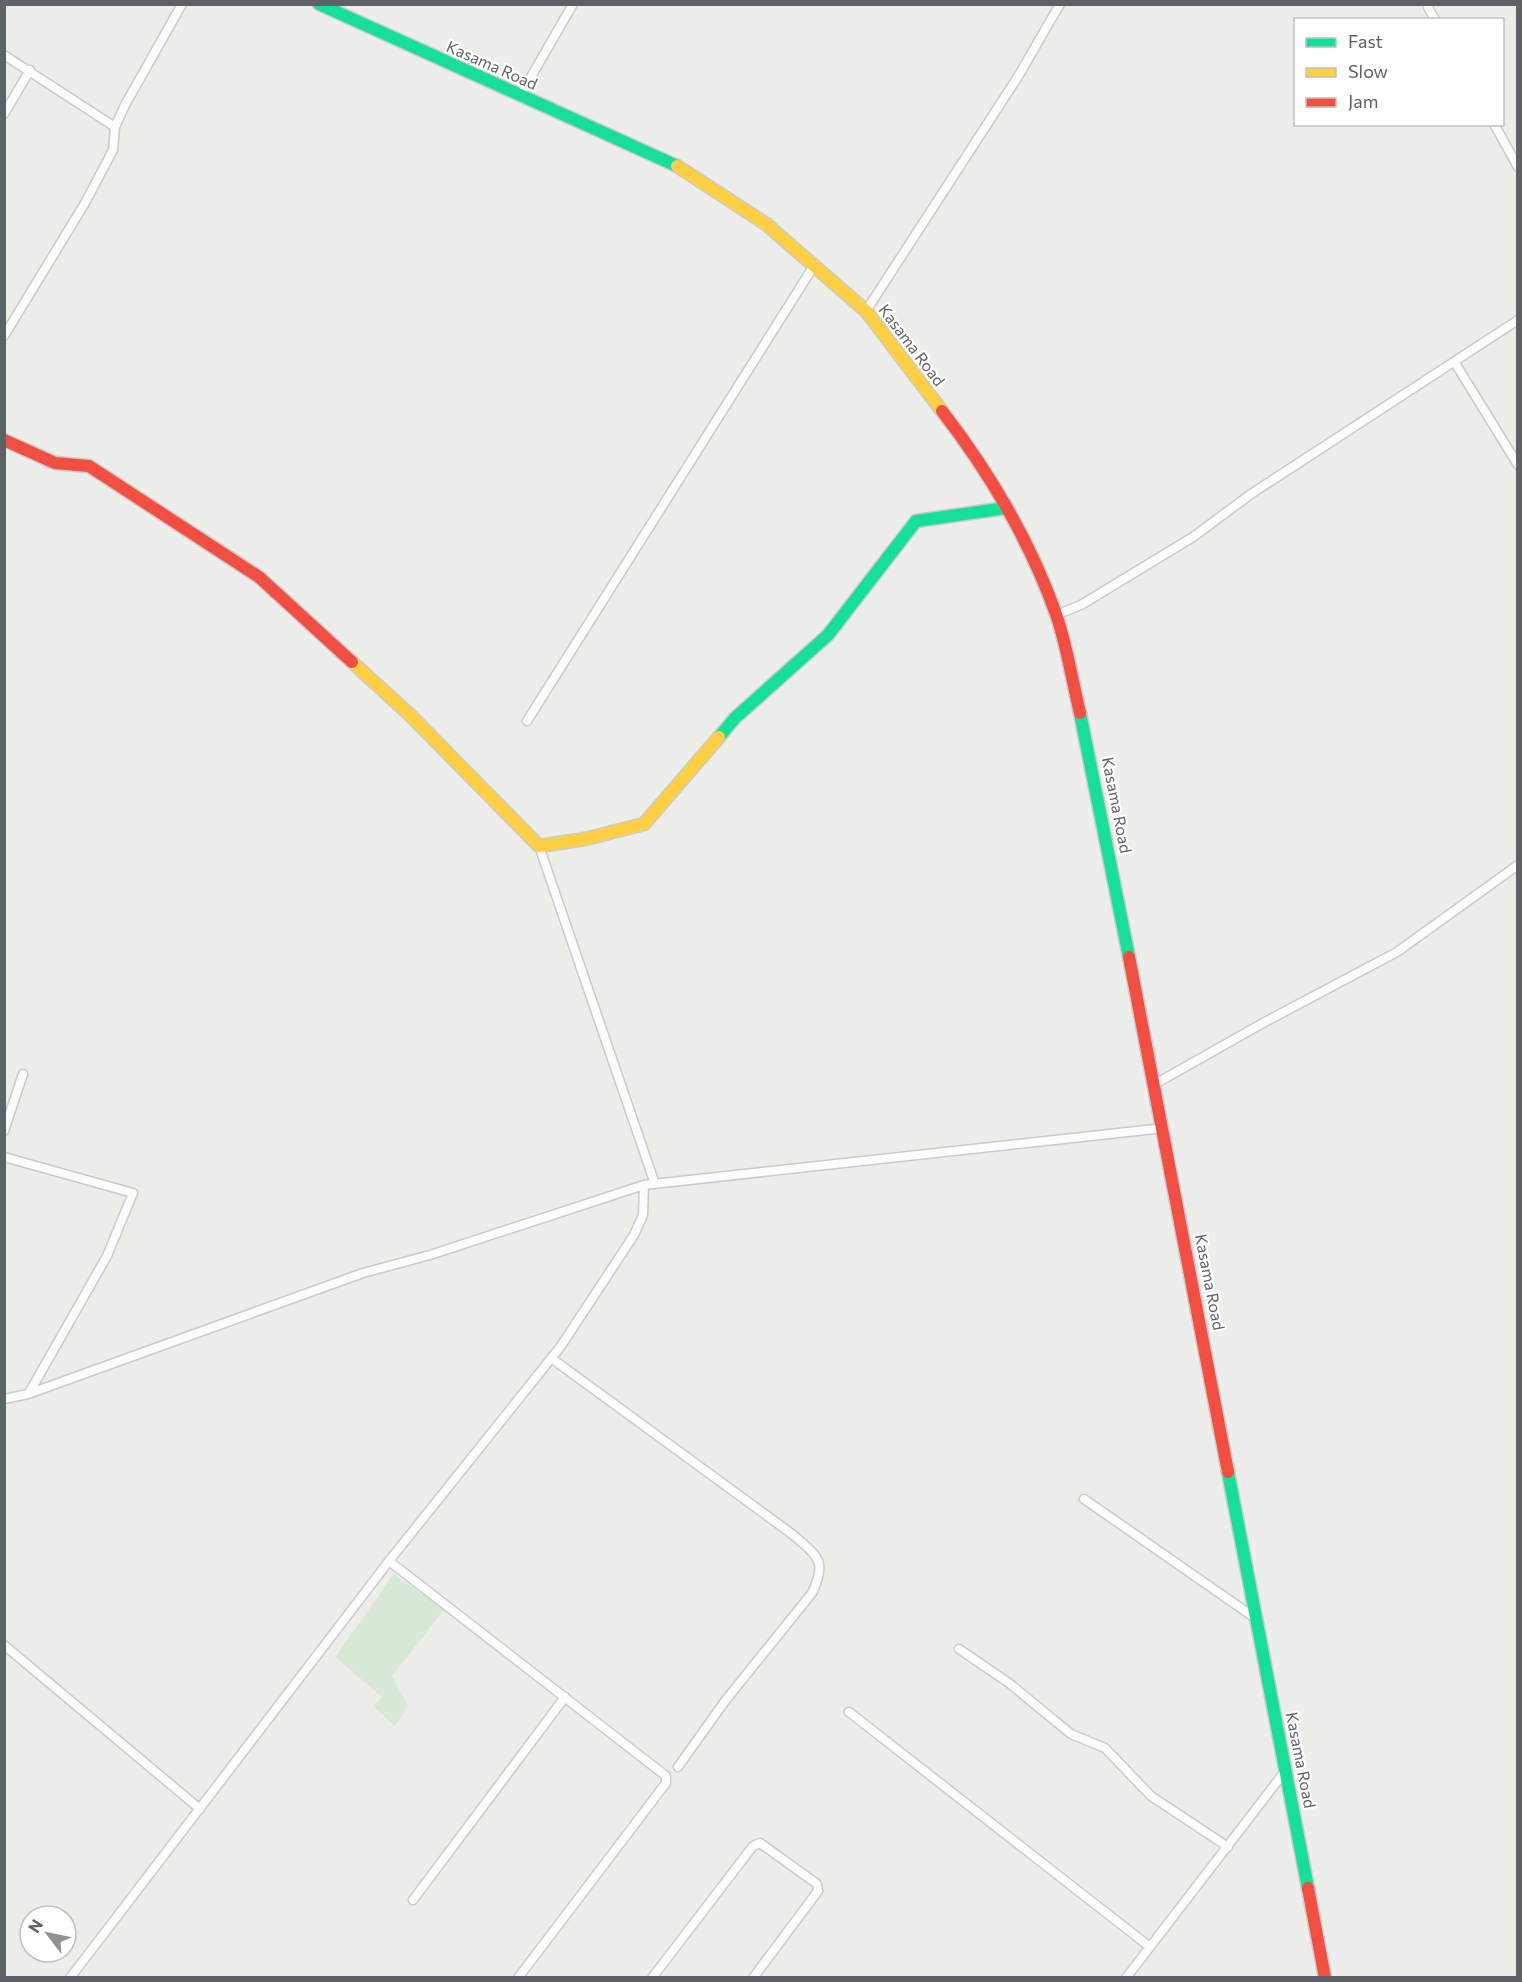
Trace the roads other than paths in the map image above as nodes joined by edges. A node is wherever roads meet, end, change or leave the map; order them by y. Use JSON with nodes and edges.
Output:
{"nodes":[{"id":1,"x":182,"y":4,"type":"edge"},
{"id":2,"x":319,"y":4,"type":"edge"},
{"id":3,"x":573,"y":4,"type":"edge"},
{"id":4,"x":1060,"y":4,"type":"edge"},
{"id":5,"x":1428,"y":8,"type":"dead end"},
{"id":6,"x":1434,"y":18,"type":"edge"},
{"id":7,"x":4,"y":54,"type":"edge"},
{"id":8,"x":30,"y":70,"type":"junction"},
{"id":9,"x":520,"y":96,"type":"junction"},
{"id":10,"x":4,"y":114,"type":"edge"},
{"id":11,"x":1495,"y":126,"type":"edge"},
{"id":12,"x":116,"y":127,"type":"junction"},
{"id":13,"x":1518,"y":167,"type":"edge"},
{"id":14,"x":815,"y":264,"type":"junction"},
{"id":15,"x":866,"y":311,"type":"junction"},
{"id":16,"x":1518,"y":320,"type":"edge"},
{"id":17,"x":4,"y":336,"type":"edge"},
{"id":18,"x":1455,"y":363,"type":"junction"},
{"id":19,"x":4,"y":440,"type":"edge"},
{"id":20,"x":1518,"y":465,"type":"edge"},
{"id":21,"x":1006,"y":508,"type":"junction"},
{"id":22,"x":1056,"y":615,"type":"junction"},
{"id":23,"x":527,"y":720,"type":"dead end"},
{"id":24,"x":539,"y":846,"type":"junction"},
{"id":25,"x":1518,"y":865,"type":"edge"},
{"id":26,"x":23,"y":1074,"type":"dead end"},
{"id":27,"x":1155,"y":1084,"type":"junction"},
{"id":28,"x":1164,"y":1128,"type":"junction"},
{"id":29,"x":4,"y":1131,"type":"edge"},
{"id":30,"x":4,"y":1157,"type":"edge"},
{"id":31,"x":655,"y":1184,"type":"junction"},
{"id":32,"x":644,"y":1185,"type":"junction"},
{"id":33,"x":551,"y":1358,"type":"junction"},
{"id":34,"x":28,"y":1394,"type":"junction"},
{"id":35,"x":4,"y":1399,"type":"edge"},
{"id":36,"x":1084,"y":1498,"type":"dead end"},
{"id":37,"x":389,"y":1561,"type":"junction"},
{"id":38,"x":1257,"y":1620,"type":"junction"},
{"id":39,"x":4,"y":1646,"type":"edge"},
{"id":40,"x":958,"y":1649,"type":"dead end"},
{"id":41,"x":565,"y":1697,"type":"junction"},
{"id":42,"x":849,"y":1712,"type":"dead end"},
{"id":43,"x":678,"y":1767,"type":"dead end"},
{"id":44,"x":1286,"y":1770,"type":"junction"},
{"id":45,"x":200,"y":1809,"type":"junction"},
{"id":46,"x":1228,"y":1847,"type":"junction"},
{"id":47,"x":413,"y":1900,"type":"dead end"},
{"id":48,"x":1150,"y":1947,"type":"junction"},
{"id":49,"x":70,"y":1977,"type":"edge"},
{"id":50,"x":518,"y":1977,"type":"edge"},
{"id":51,"x":652,"y":1977,"type":"edge"},
{"id":52,"x":753,"y":1977,"type":"edge"},
{"id":53,"x":1126,"y":1977,"type":"edge"},
{"id":54,"x":1325,"y":1977,"type":"edge"}],
"edges":[{"from":1,"to":12,"type":"street"},
{"from":2,"to":9,"type":"street","name":"Kasama Road"},
{"from":3,"to":9,"type":"street"},
{"from":4,"to":15,"type":"street"},
{"from":5,"to":6,"type":"street"},
{"from":7,"to":8,"type":"street"},
{"from":8,"to":10,"type":"street"},
{"from":8,"to":12,"type":"street"},
{"from":9,"to":14,"type":"street","name":"Kasama Road"},
{"from":11,"to":13,"type":"street"},
{"from":12,"to":17,"type":"street"},
{"from":14,"to":15,"type":"street","name":"Kasama Road"},
{"from":14,"to":23,"type":"street"},
{"from":15,"to":21,"type":"street","name":"Kasama Road"},
{"from":16,"to":18,"type":"street"},
{"from":18,"to":20,"type":"street"},
{"from":18,"to":22,"type":"street"},
{"from":19,"to":24,"type":"street"},
{"from":21,"to":22,"type":"street","name":"Kasama Road"},
{"from":21,"to":24,"type":"street"},
{"from":22,"to":27,"type":"street","name":"Kasama Road"},
{"from":24,"to":31,"type":"street"},
{"from":25,"to":27,"type":"street"},
{"from":26,"to":29,"type":"street"},
{"from":27,"to":28,"type":"street","name":"Kasama Road"},
{"from":28,"to":31,"type":"street"},
{"from":28,"to":38,"type":"street","name":"Kasama Road"},
{"from":30,"to":34,"type":"street"},
{"from":31,"to":32,"type":"street"},
{"from":32,"to":33,"type":"street"},
{"from":32,"to":34,"type":"street"},
{"from":33,"to":37,"type":"street"},
{"from":33,"to":43,"type":"street"},
{"from":34,"to":35,"type":"street"},
{"from":36,"to":38,"type":"street"},
{"from":37,"to":41,"type":"street"},
{"from":37,"to":45,"type":"street"},
{"from":38,"to":44,"type":"street","name":"Kasama Road"},
{"from":39,"to":45,"type":"street"},
{"from":40,"to":46,"type":"street"},
{"from":41,"to":47,"type":"street"},
{"from":41,"to":50,"type":"street"},
{"from":42,"to":48,"type":"street"},
{"from":44,"to":46,"type":"street"},
{"from":44,"to":54,"type":"street","name":"Kasama Road"},
{"from":45,"to":49,"type":"street"},
{"from":46,"to":48,"type":"street"},
{"from":48,"to":53,"type":"street"},
{"from":51,"to":52,"type":"street"}]}
